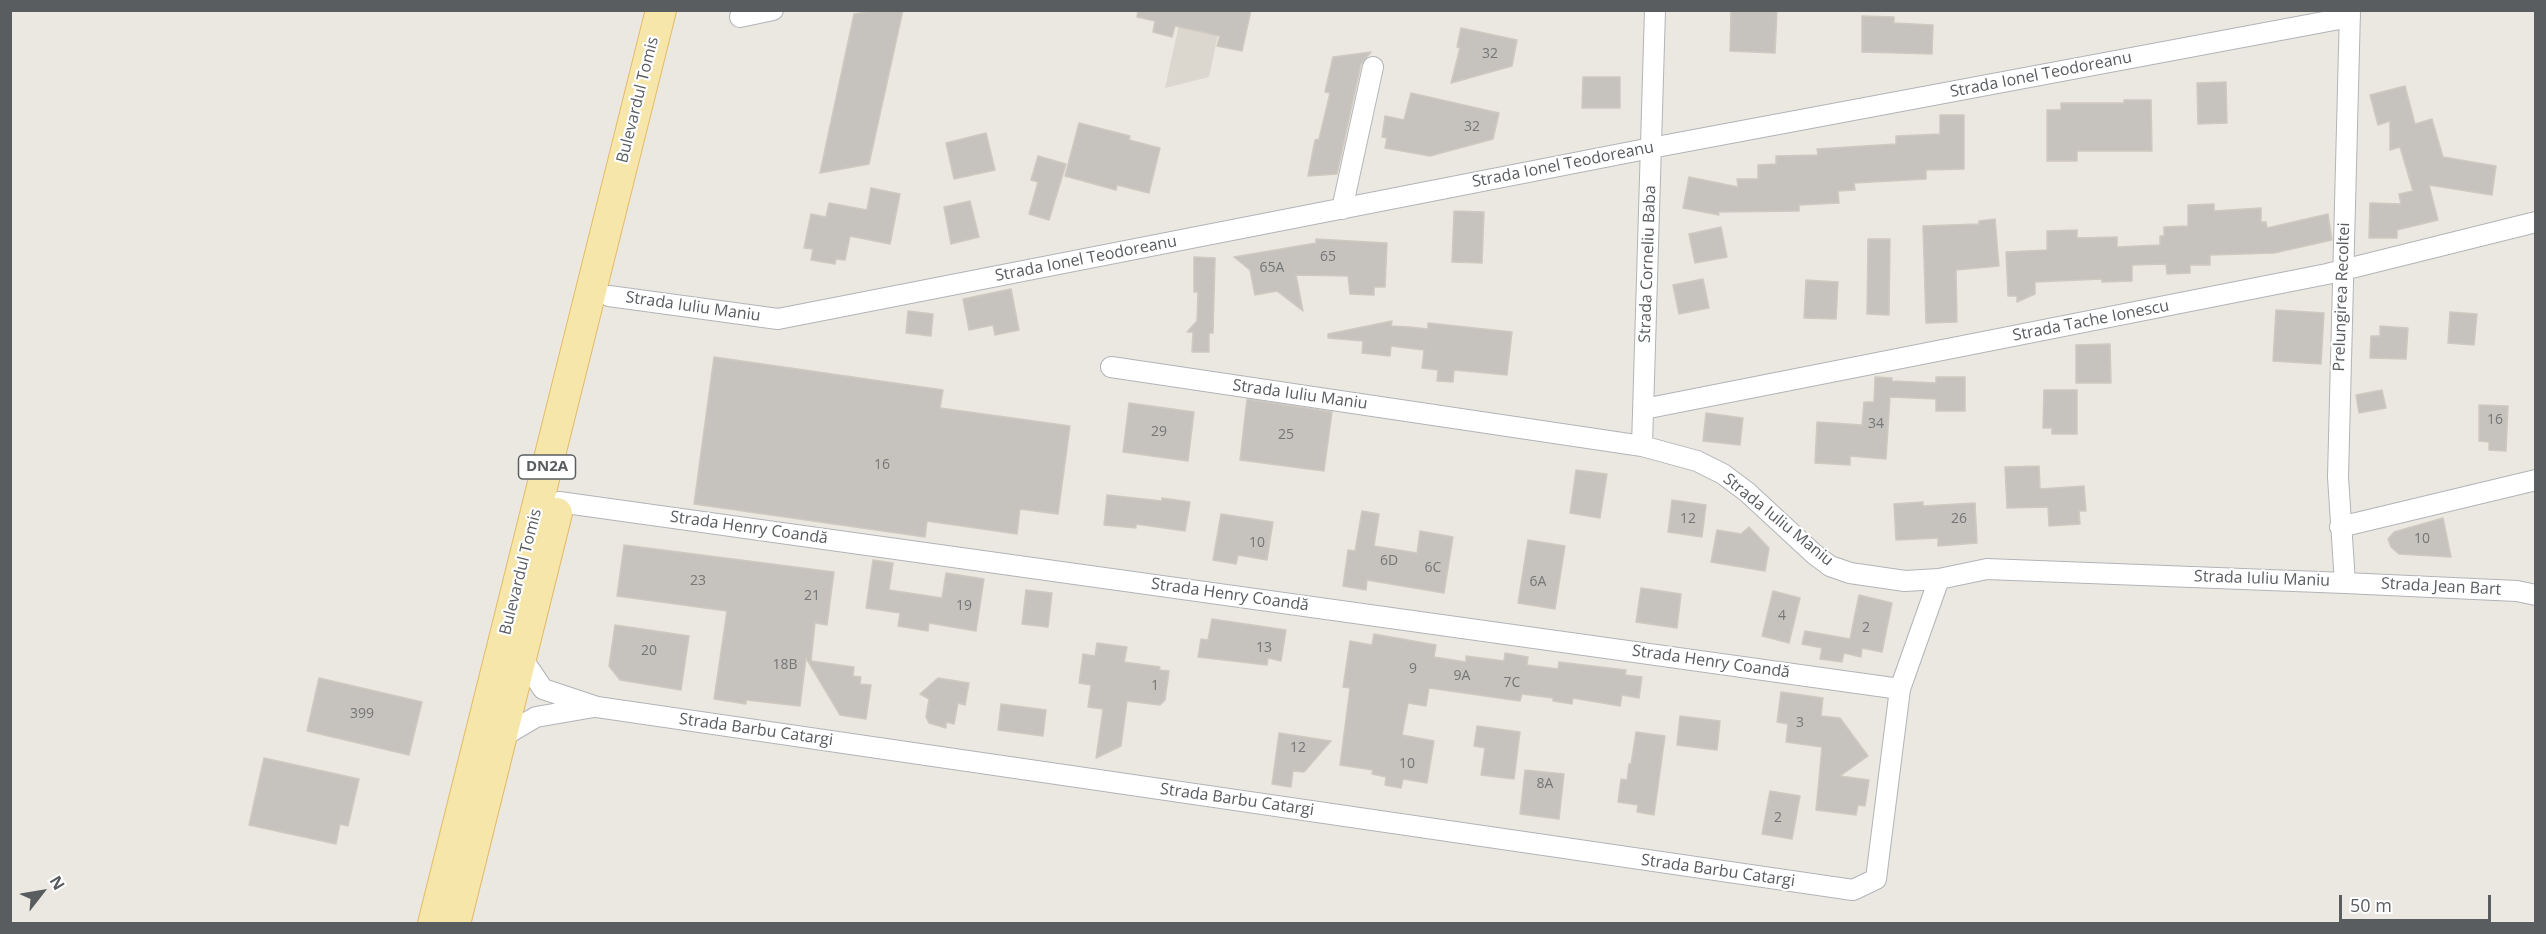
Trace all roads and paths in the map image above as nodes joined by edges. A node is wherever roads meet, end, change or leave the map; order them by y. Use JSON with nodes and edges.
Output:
{"nodes":[{"id":1,"x":661,"y":10,"type":"edge"},
{"id":2,"x":680,"y":10,"type":"edge"},
{"id":3,"x":773,"y":10,"type":"edge"},
{"id":4,"x":1655,"y":10,"type":"edge"},
{"id":5,"x":2350,"y":14,"type":"edge"},
{"id":6,"x":740,"y":17,"type":"dead end"},
{"id":7,"x":1373,"y":67,"type":"dead end"},
{"id":8,"x":1651,"y":148,"type":"junction"},
{"id":9,"x":1342,"y":208,"type":"junction"},
{"id":10,"x":2535,"y":222,"type":"edge"},
{"id":11,"x":2343,"y":270,"type":"junction"},
{"id":12,"x":609,"y":296,"type":"junction"},
{"id":13,"x":778,"y":319,"type":"joint"},
{"id":14,"x":1111,"y":367,"type":"dead end"},
{"id":15,"x":1644,"y":409,"type":"junction"},
{"id":16,"x":1642,"y":446,"type":"junction"},
{"id":17,"x":2535,"y":480,"type":"edge"},
{"id":18,"x":559,"y":502,"type":"junction"},
{"id":19,"x":2340,"y":527,"type":"junction"},
{"id":20,"x":1939,"y":579,"type":"junction"},
{"id":21,"x":2345,"y":583,"type":"junction"},
{"id":22,"x":2535,"y":595,"type":"edge"},
{"id":23,"x":522,"y":658,"type":"junction"},
{"id":24,"x":1900,"y":689,"type":"junction"},
{"id":25,"x":597,"y":707,"type":"junction"},
{"id":26,"x":502,"y":737,"type":"junction"},
{"id":27,"x":433,"y":924,"type":"edge"},
{"id":28,"x":455,"y":924,"type":"edge"}],
"edges":[{"from":1,"to":27,"type":"main road","name":"Bulevardul Tomis","number":"DN2A"},
{"from":2,"to":12,"type":"main road","name":"Bulevardul Tomis","number":"DN2A"},
{"from":3,"to":6,"type":"street"},
{"from":4,"to":8,"type":"street","name":"Strada Corneliu Baba"},
{"from":5,"to":8,"type":"street","name":"Strada Ionel Teodoreanu"},
{"from":5,"to":11,"type":"street","name":"Prelungirea Recoltei"},
{"from":7,"to":9,"type":"street"},
{"from":8,"to":9,"type":"street","name":"Strada Ionel Teodoreanu"},
{"from":8,"to":15,"type":"street","name":"Strada Corneliu Baba"},
{"from":9,"to":13,"type":"street","name":"Strada Ionel Teodoreanu"},
{"from":10,"to":11,"type":"street","name":"Strada Tache Ionescu"},
{"from":11,"to":15,"type":"street","name":"Strada Tache Ionescu"},
{"from":11,"to":19,"type":"street","name":"Prelungirea Recoltei"},
{"from":12,"to":13,"type":"street","name":"Strada Iuliu Maniu"},
{"from":12,"to":18,"type":"main road","name":"Bulevardul Tomis","number":"DN2A"},
{"from":14,"to":16,"type":"street","name":"Strada Iuliu Maniu"},
{"from":15,"to":16,"type":"street","name":"Strada Corneliu Baba"},
{"from":16,"to":20,"type":"street","name":"Strada Iuliu Maniu"},
{"from":17,"to":19,"type":"street"},
{"from":18,"to":23,"type":"main road","name":"Bulevardul Tomis","number":"DN2A"},
{"from":18,"to":24,"type":"street","name":"Strada Henry Coandă"},
{"from":19,"to":21,"type":"street","name":"Prelungirea Recoltei"},
{"from":20,"to":21,"type":"street","name":"Strada Iuliu Maniu"},
{"from":20,"to":24,"type":"street"},
{"from":21,"to":22,"type":"street","name":"Strada Jean Bart"},
{"from":23,"to":25,"type":"street","name":"Strada Barbu Catargi"},
{"from":23,"to":26,"type":"main road","name":"Bulevardul Tomis","number":"DN2A"},
{"from":24,"to":25,"type":"street","name":"Strada Barbu Catargi"},
{"from":25,"to":26,"type":"street","name":"Strada Barbu Catargi"},
{"from":26,"to":28,"type":"main road","name":"Bulevardul Tomis","number":"DN2A"}]}
